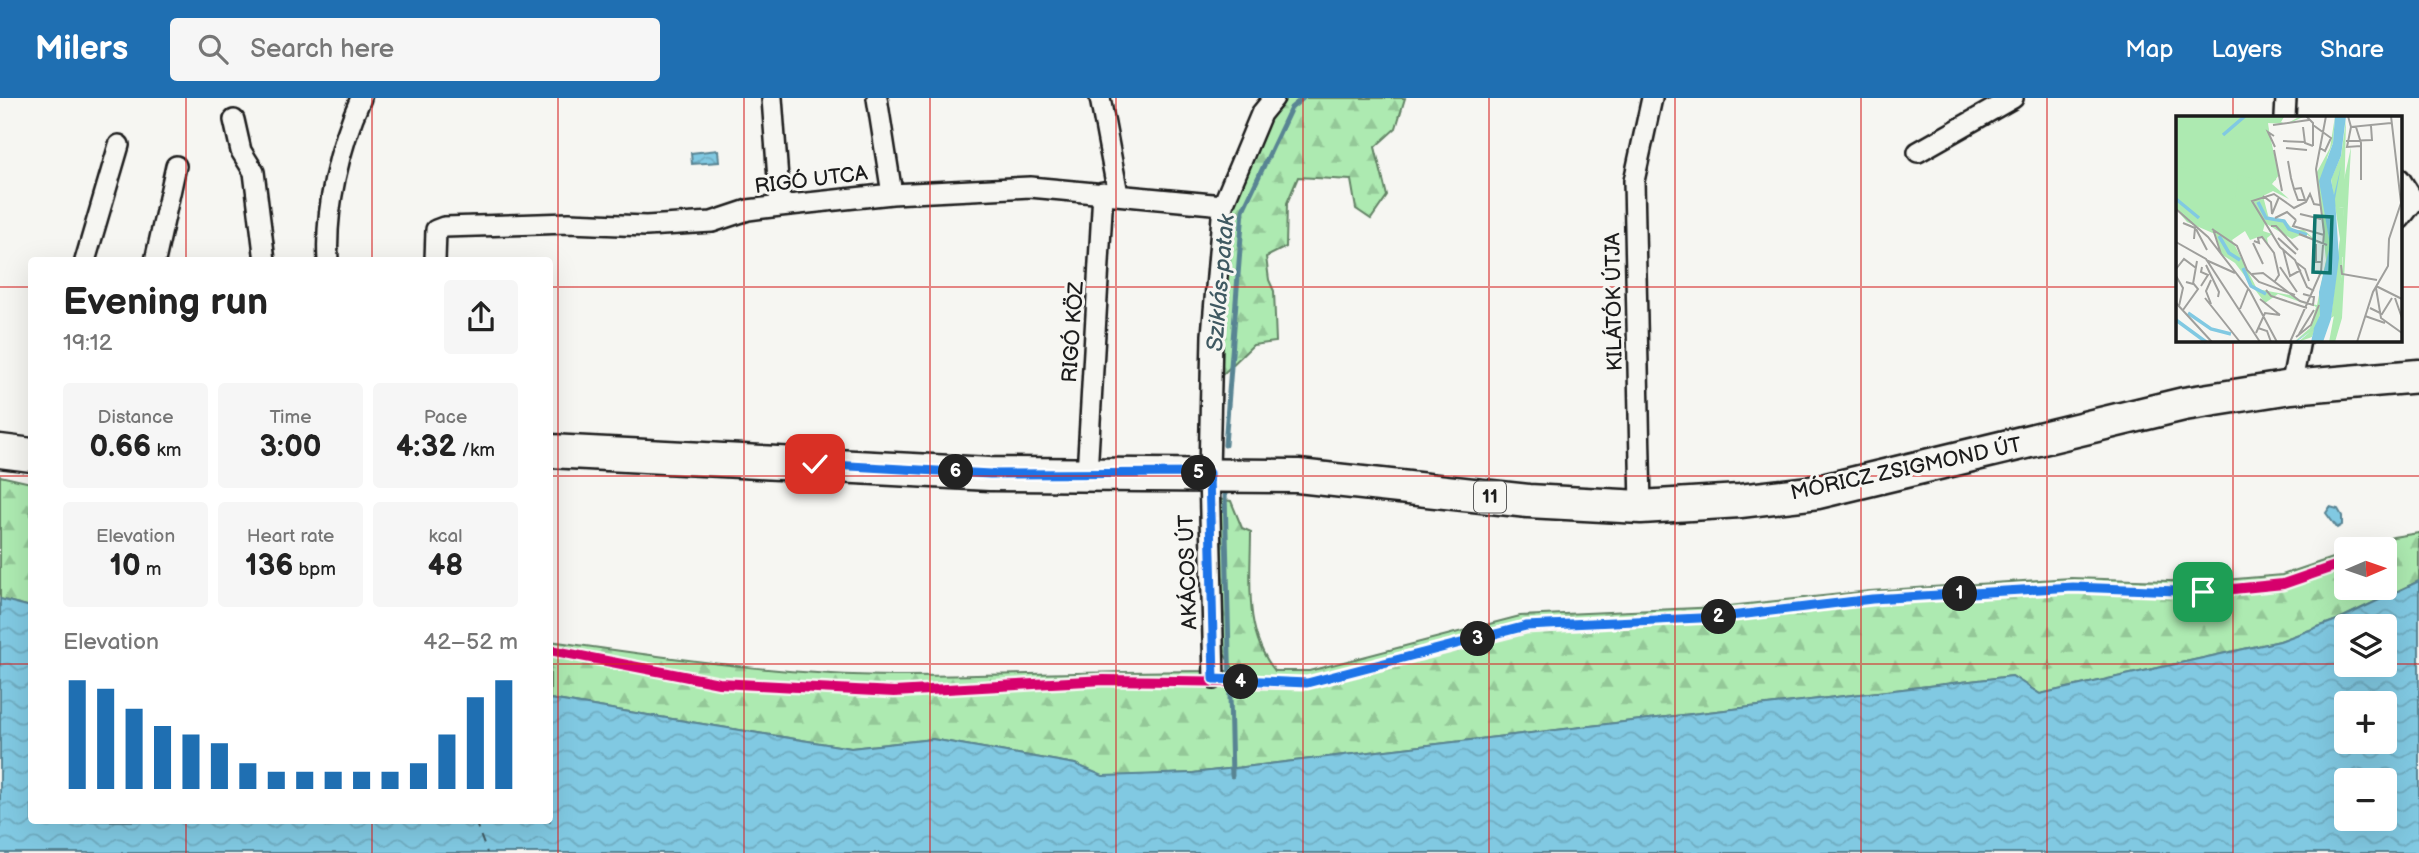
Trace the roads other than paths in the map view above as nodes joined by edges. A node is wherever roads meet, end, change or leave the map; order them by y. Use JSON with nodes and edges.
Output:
{"nodes":[{"id":1,"x":361,"y":98,"type":"edge"},
{"id":2,"x":772,"y":98,"type":"edge"},
{"id":3,"x":877,"y":98,"type":"edge"},
{"id":4,"x":1100,"y":98,"type":"edge"},
{"id":5,"x":1274,"y":98,"type":"edge"},
{"id":6,"x":1652,"y":98,"type":"edge"},
{"id":7,"x":2013,"y":98,"type":"edge"},
{"id":8,"x":2286,"y":98,"type":"edge"},
{"id":9,"x":1261,"y":106,"type":"edge"},
{"id":10,"x":2285,"y":116,"type":"edge"},
{"id":11,"x":234,"y":120,"type":"dead end"},
{"id":12,"x":119,"y":145,"type":"dead end"},
{"id":13,"x":1918,"y":152,"type":"dead end"},
{"id":14,"x":176,"y":166,"type":"dead end"},
{"id":15,"x":2402,"y":182,"type":"edge"},
{"id":16,"x":1111,"y":193,"type":"junction"},
{"id":17,"x":892,"y":194,"type":"junction"},
{"id":18,"x":2416,"y":199,"type":"edge"},
{"id":19,"x":1223,"y":205,"type":"junction"},
{"id":20,"x":780,"y":206,"type":"junction"},
{"id":21,"x":2402,"y":216,"type":"edge"},
{"id":22,"x":86,"y":257,"type":"edge"},
{"id":23,"x":156,"y":257,"type":"edge"},
{"id":24,"x":264,"y":257,"type":"edge"},
{"id":25,"x":328,"y":257,"type":"edge"},
{"id":26,"x":435,"y":257,"type":"edge"},
{"id":27,"x":2300,"y":341,"type":"edge"},
{"id":28,"x":2419,"y":376,"type":"edge"},
{"id":29,"x":2291,"y":387,"type":"junction"},
{"id":30,"x":0,"y":451,"type":"edge"},
{"id":31,"x":553,"y":451,"type":"edge"},
{"id":32,"x":28,"y":455,"type":"edge"},
{"id":33,"x":1209,"y":473,"type":"junction"},
{"id":34,"x":1087,"y":474,"type":"junction"},
{"id":35,"x":1642,"y":507,"type":"junction"},
{"id":36,"x":1214,"y":679,"type":"dead end"}],
"edges":[{"from":1,"to":25,"type":"street"},
{"from":2,"to":20,"type":"street"},
{"from":3,"to":17,"type":"street"},
{"from":4,"to":16,"type":"street","name":"RIGÓ KÖZ"},
{"from":5,"to":9,"type":"street","name":"AKÁCOS ÚT"},
{"from":6,"to":35,"type":"street","name":"KILÁTÓK ÚTJA"},
{"from":7,"to":13,"type":"street"},
{"from":8,"to":10,"type":"street"},
{"from":9,"to":19,"type":"street","name":"AKÁCOS ÚT"},
{"from":11,"to":24,"type":"street"},
{"from":12,"to":22,"type":"street"},
{"from":14,"to":23,"type":"street"},
{"from":15,"to":18,"type":"street"},
{"from":16,"to":17,"type":"street","name":"RIGÓ UTCA"},
{"from":16,"to":19,"type":"street","name":"RIGÓ UTCA"},
{"from":16,"to":34,"type":"street","name":"RIGÓ KÖZ"},
{"from":17,"to":20,"type":"street","name":"RIGÓ UTCA"},
{"from":18,"to":21,"type":"street"},
{"from":19,"to":33,"type":"street","name":"AKÁCOS ÚT"},
{"from":20,"to":26,"type":"street","name":"RIGÓ UTCA"},
{"from":27,"to":29,"type":"street"},
{"from":28,"to":29,"type":"main road","name":"MÓRICZ ZSIGMOND ÚT","number":"11"},
{"from":29,"to":35,"type":"main road","name":"MÓRICZ ZSIGMOND ÚT","number":"11"},
{"from":30,"to":32,"type":"main road"},
{"from":31,"to":34,"type":"main road","name":"MÓRICZ ZSIGMOND ÚT","number":"11"},
{"from":33,"to":34,"type":"main road","name":"MÓRICZ ZSIGMOND ÚT","number":"11"},
{"from":33,"to":35,"type":"main road","name":"MÓRICZ ZSIGMOND ÚT","number":"11"},
{"from":33,"to":36,"type":"street","name":"AKÁCOS ÚT"}]}
